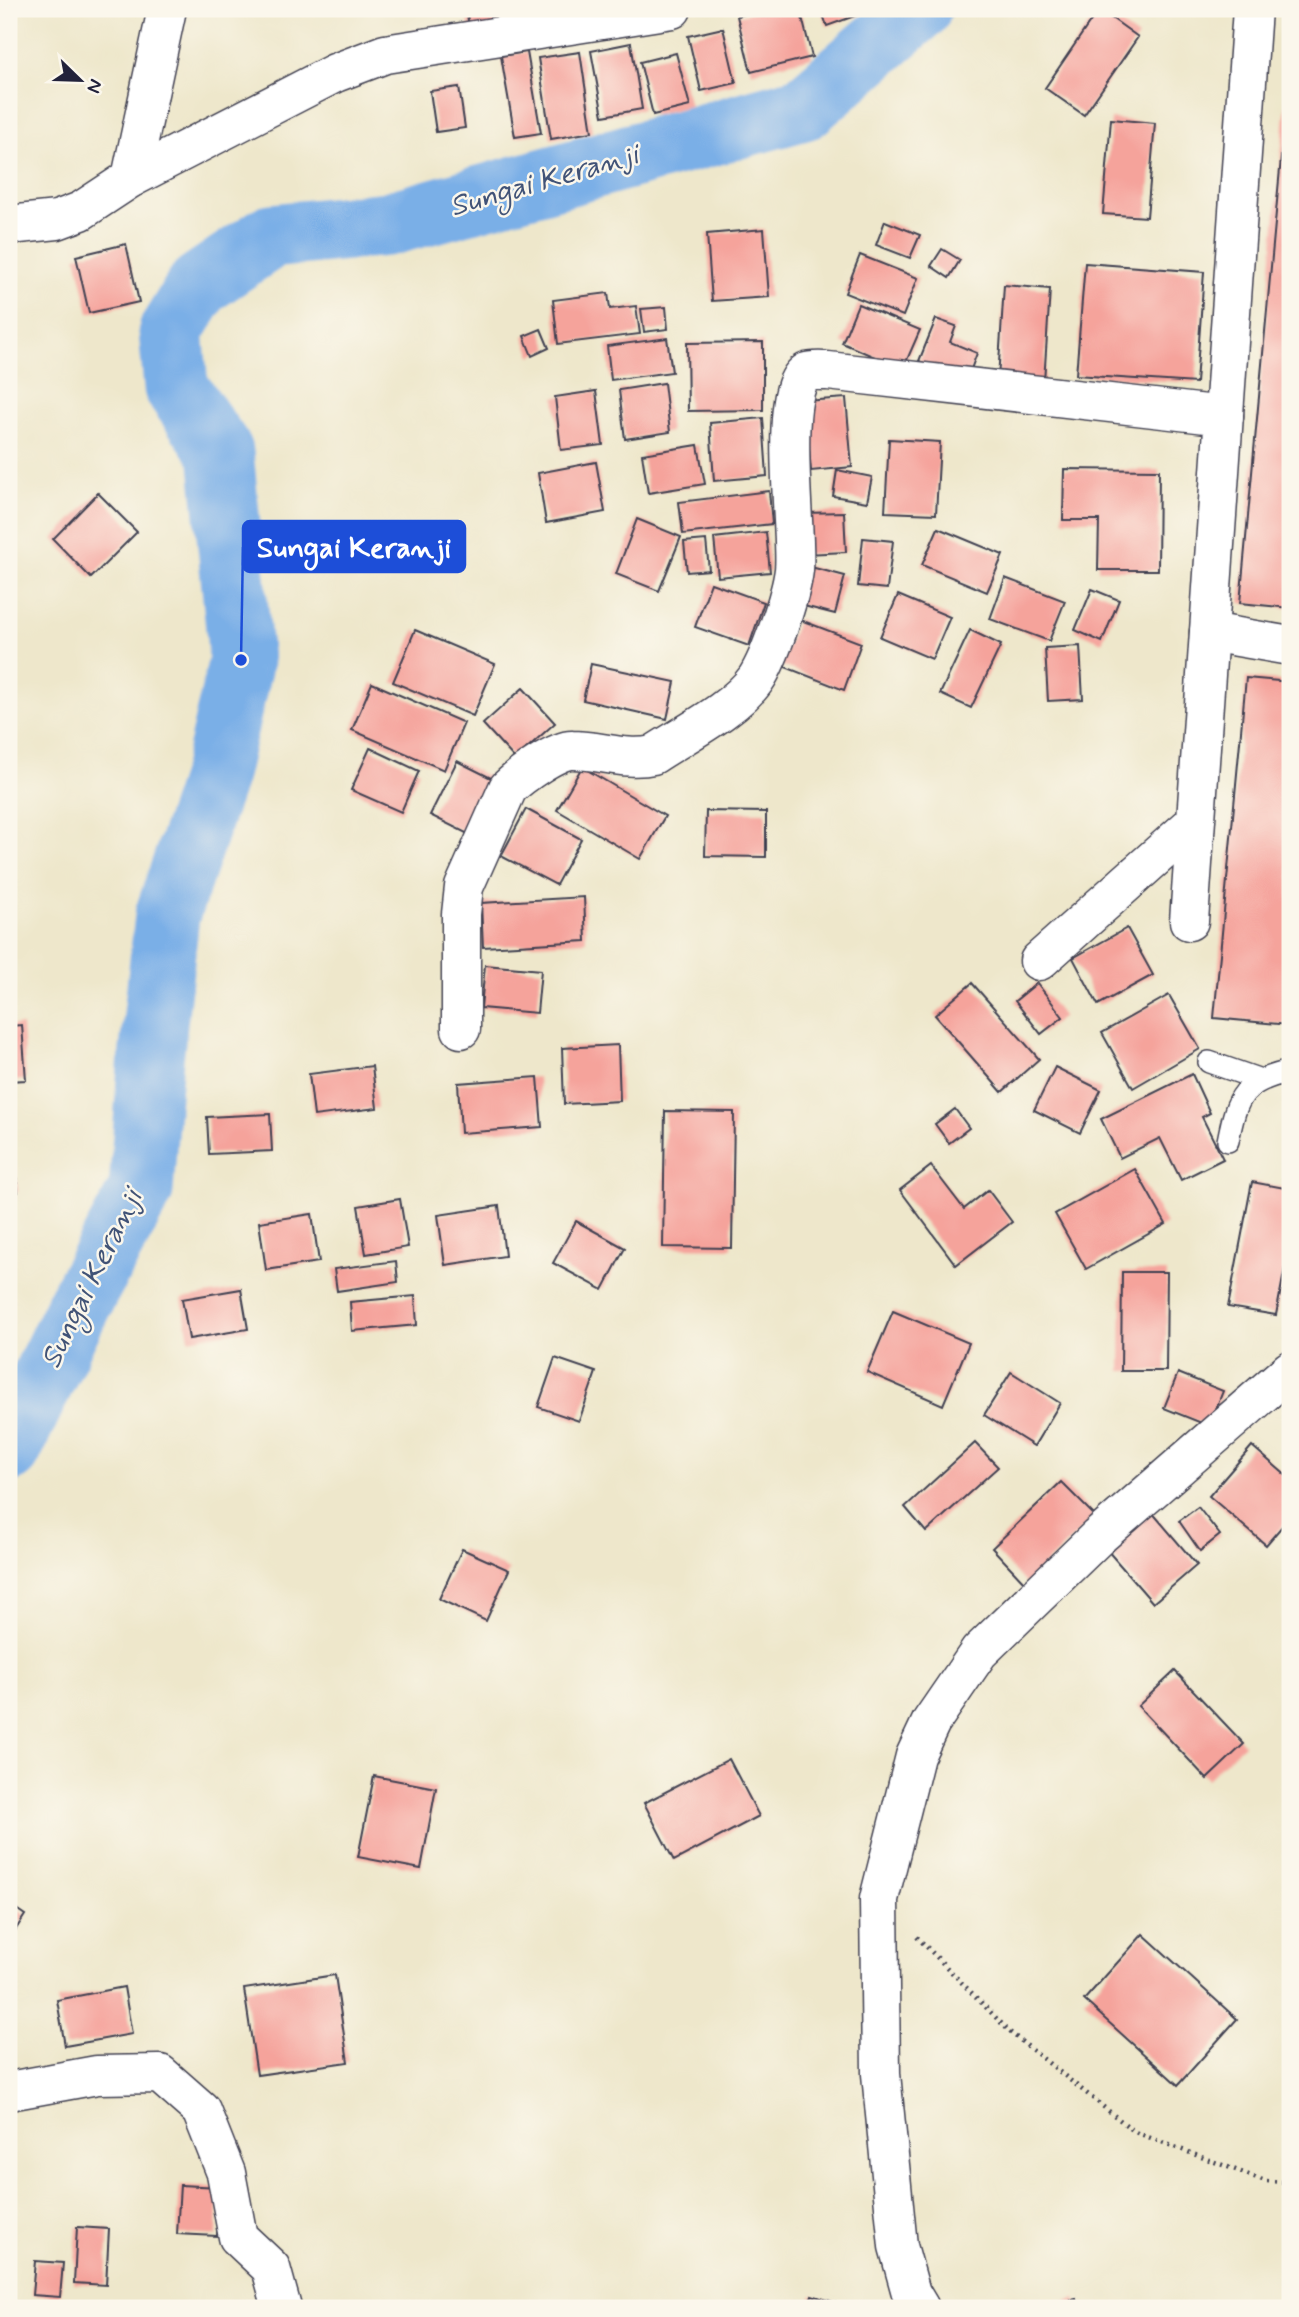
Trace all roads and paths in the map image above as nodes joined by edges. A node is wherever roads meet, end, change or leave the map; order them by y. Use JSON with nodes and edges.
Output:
{"nodes":[{"id":1,"x":167,"y":9,"type":"edge"},
{"id":2,"x":672,"y":9,"type":"edge"},
{"id":3,"x":1252,"y":9,"type":"edge"},
{"id":4,"x":131,"y":178,"type":"junction"},
{"id":5,"x":9,"y":225,"type":"edge"},
{"id":6,"x":1224,"y":416,"type":"junction"},
{"id":7,"x":1209,"y":632,"type":"junction"},
{"id":8,"x":1290,"y":646,"type":"edge"},
{"id":9,"x":1195,"y":822,"type":"junction"},
{"id":10,"x":1189,"y":921,"type":"dead end"},
{"id":11,"x":1039,"y":961,"type":"dead end"},
{"id":12,"x":461,"y":1029,"type":"dead end"},
{"id":13,"x":1209,"y":1062,"type":"dead end"},
{"id":14,"x":1290,"y":1071,"type":"edge"},
{"id":15,"x":1258,"y":1079,"type":"junction"},
{"id":16,"x":1228,"y":1141,"type":"dead end"},
{"id":17,"x":1290,"y":1370,"type":"edge"},
{"id":18,"x":879,"y":1899,"type":"junction"},
{"id":19,"x":9,"y":2091,"type":"edge"},
{"id":20,"x":1290,"y":2182,"type":"edge"},
{"id":21,"x":282,"y":2308,"type":"edge"},
{"id":22,"x":920,"y":2308,"type":"edge"}],
"edges":[{"from":1,"to":4,"type":"street"},
{"from":2,"to":4,"type":"street"},
{"from":3,"to":6,"type":"street"},
{"from":4,"to":5,"type":"street"},
{"from":6,"to":7,"type":"street"},
{"from":6,"to":12,"type":"street"},
{"from":7,"to":8,"type":"street"},
{"from":7,"to":9,"type":"street"},
{"from":9,"to":10,"type":"street"},
{"from":9,"to":11,"type":"street"},
{"from":13,"to":15,"type":"lane"},
{"from":14,"to":15,"type":"lane"},
{"from":15,"to":16,"type":"lane"},
{"from":17,"to":18,"type":"street"},
{"from":18,"to":20,"type":"path"},
{"from":18,"to":22,"type":"street"},
{"from":19,"to":21,"type":"street"}]}
